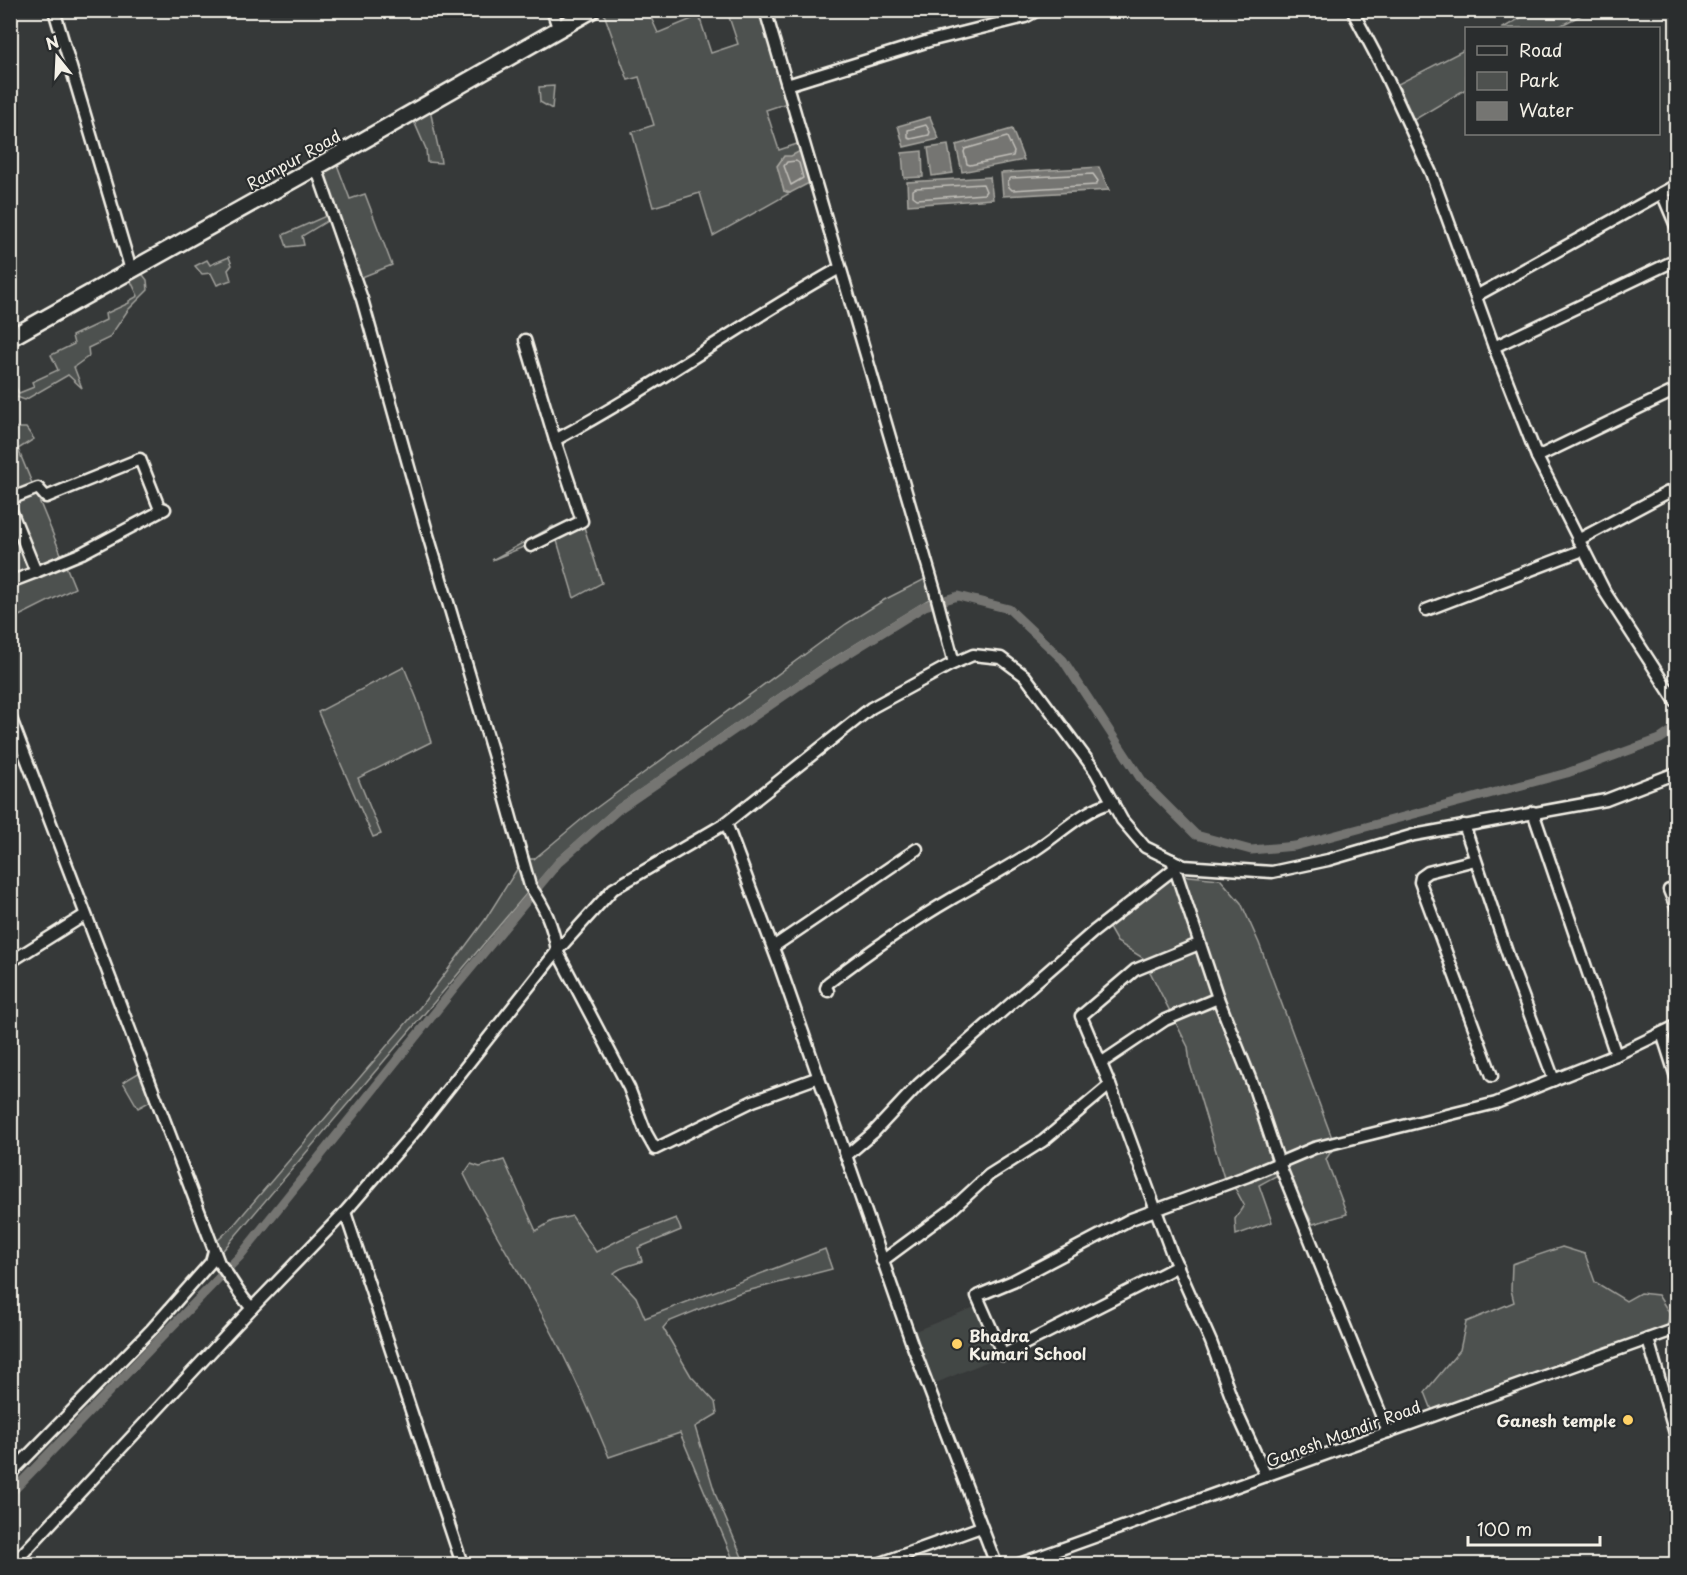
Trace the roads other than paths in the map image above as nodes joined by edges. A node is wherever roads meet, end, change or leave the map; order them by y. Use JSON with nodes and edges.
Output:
{"nodes":[{"id":1,"x":54,"y":10,"type":"edge"},
{"id":2,"x":552,"y":10,"type":"edge"},
{"id":3,"x":592,"y":10,"type":"edge"},
{"id":4,"x":765,"y":10,"type":"edge"},
{"id":5,"x":1038,"y":10,"type":"edge"},
{"id":6,"x":1352,"y":10,"type":"edge"},
{"id":7,"x":559,"y":30,"type":"junction"},
{"id":8,"x":786,"y":85,"type":"junction"},
{"id":9,"x":316,"y":167,"type":"junction"},
{"id":10,"x":1677,"y":185,"type":"edge"},
{"id":11,"x":1662,"y":193,"type":"junction"},
{"id":12,"x":1677,"y":226,"type":"edge"},
{"id":13,"x":1677,"y":260,"type":"edge"},
{"id":14,"x":840,"y":268,"type":"junction"},
{"id":15,"x":131,"y":270,"type":"junction"},
{"id":16,"x":1476,"y":296,"type":"junction"},
{"id":17,"x":10,"y":338,"type":"edge"},
{"id":18,"x":525,"y":340,"type":"dead end"},
{"id":19,"x":1494,"y":347,"type":"junction"},
{"id":20,"x":1677,"y":390,"type":"edge"},
{"id":21,"x":555,"y":440,"type":"junction"},
{"id":22,"x":1537,"y":457,"type":"junction"},
{"id":23,"x":1677,"y":488,"type":"edge"},
{"id":24,"x":10,"y":499,"type":"edge"},
{"id":25,"x":10,"y":508,"type":"edge"},
{"id":26,"x":1581,"y":545,"type":"junction"},
{"id":27,"x":531,"y":546,"type":"dead end"},
{"id":28,"x":36,"y":572,"type":"junction"},
{"id":29,"x":10,"y":582,"type":"edge"},
{"id":30,"x":1426,"y":610,"type":"dead end"},
{"id":31,"x":954,"y":663,"type":"junction"},
{"id":32,"x":1677,"y":702,"type":"edge"},
{"id":33,"x":10,"y":717,"type":"edge"},
{"id":34,"x":1677,"y":773,"type":"edge"},
{"id":35,"x":1113,"y":802,"type":"junction"},
{"id":36,"x":1533,"y":812,"type":"junction"},
{"id":37,"x":726,"y":823,"type":"junction"},
{"id":38,"x":1464,"y":825,"type":"junction"},
{"id":39,"x":917,"y":849,"type":"dead end"},
{"id":40,"x":1475,"y":860,"type":"junction"},
{"id":41,"x":1173,"y":864,"type":"junction"},
{"id":42,"x":1669,"y":890,"type":"dead end"},
{"id":43,"x":1677,"y":908,"type":"edge"},
{"id":44,"x":86,"y":915,"type":"junction"},
{"id":45,"x":1199,"y":944,"type":"junction"},
{"id":46,"x":773,"y":947,"type":"junction"},
{"id":47,"x":557,"y":951,"type":"junction"},
{"id":48,"x":10,"y":962,"type":"edge"},
{"id":49,"x":828,"y":991,"type":"dead end"},
{"id":50,"x":1218,"y":998,"type":"junction"},
{"id":51,"x":1677,"y":1026,"type":"edge"},
{"id":52,"x":1662,"y":1033,"type":"junction"},
{"id":53,"x":1616,"y":1055,"type":"junction"},
{"id":54,"x":1101,"y":1063,"type":"junction"},
{"id":55,"x":1492,"y":1076,"type":"dead end"},
{"id":56,"x":819,"y":1077,"type":"junction"},
{"id":57,"x":1677,"y":1077,"type":"edge"},
{"id":58,"x":1554,"y":1080,"type":"junction"},
{"id":59,"x":1110,"y":1086,"type":"junction"},
{"id":60,"x":846,"y":1156,"type":"junction"},
{"id":61,"x":1279,"y":1163,"type":"junction"},
{"id":62,"x":1155,"y":1210,"type":"junction"},
{"id":63,"x":345,"y":1212,"type":"junction"},
{"id":64,"x":214,"y":1251,"type":"junction"},
{"id":65,"x":882,"y":1260,"type":"junction"},
{"id":66,"x":1178,"y":1266,"type":"junction"},
{"id":67,"x":252,"y":1308,"type":"junction"},
{"id":68,"x":1677,"y":1329,"type":"edge"},
{"id":69,"x":1648,"y":1339,"type":"junction"},
{"id":70,"x":1388,"y":1432,"type":"junction"},
{"id":71,"x":1677,"y":1437,"type":"edge"},
{"id":72,"x":10,"y":1474,"type":"edge"},
{"id":73,"x":1266,"y":1476,"type":"junction"},
{"id":74,"x":981,"y":1527,"type":"junction"},
{"id":75,"x":13,"y":1564,"type":"edge"},
{"id":76,"x":462,"y":1564,"type":"edge"},
{"id":77,"x":878,"y":1564,"type":"edge"},
{"id":78,"x":996,"y":1564,"type":"edge"},
{"id":79,"x":1019,"y":1564,"type":"edge"}],
"edges":[{"from":1,"to":15,"type":"street"},
{"from":2,"to":7,"type":"street"},
{"from":3,"to":7,"type":"main road","name":"Rampur Road"},
{"from":4,"to":8,"type":"street"},
{"from":5,"to":8,"type":"street"},
{"from":6,"to":16,"type":"street"},
{"from":7,"to":9,"type":"main road","name":"Rampur Road"},
{"from":8,"to":14,"type":"street"},
{"from":9,"to":15,"type":"main road","name":"Rampur Road"},
{"from":9,"to":47,"type":"street"},
{"from":10,"to":11,"type":"street"},
{"from":11,"to":12,"type":"street"},
{"from":11,"to":16,"type":"street"},
{"from":13,"to":19,"type":"street"},
{"from":14,"to":21,"type":"street"},
{"from":14,"to":31,"type":"street"},
{"from":15,"to":17,"type":"main road","name":"Rampur Road"},
{"from":16,"to":19,"type":"street"},
{"from":18,"to":21,"type":"street"},
{"from":19,"to":22,"type":"street"},
{"from":20,"to":22,"type":"street"},
{"from":21,"to":27,"type":"street"},
{"from":22,"to":26,"type":"street"},
{"from":23,"to":26,"type":"street"},
{"from":24,"to":28,"type":"street"},
{"from":25,"to":28,"type":"street"},
{"from":26,"to":30,"type":"street"},
{"from":26,"to":32,"type":"street"},
{"from":28,"to":29,"type":"street"},
{"from":31,"to":35,"type":"street"},
{"from":31,"to":37,"type":"street"},
{"from":33,"to":44,"type":"street"},
{"from":34,"to":36,"type":"street"},
{"from":35,"to":41,"type":"street"},
{"from":35,"to":49,"type":"street"},
{"from":36,"to":38,"type":"street"},
{"from":36,"to":53,"type":"street"},
{"from":37,"to":46,"type":"street"},
{"from":37,"to":47,"type":"street"},
{"from":38,"to":40,"type":"street"},
{"from":38,"to":41,"type":"street"},
{"from":39,"to":46,"type":"street"},
{"from":40,"to":55,"type":"street"},
{"from":40,"to":58,"type":"street"},
{"from":41,"to":45,"type":"street"},
{"from":41,"to":60,"type":"street"},
{"from":42,"to":43,"type":"street"},
{"from":44,"to":48,"type":"street"},
{"from":44,"to":64,"type":"street"},
{"from":45,"to":50,"type":"street"},
{"from":45,"to":54,"type":"street"},
{"from":46,"to":56,"type":"street"},
{"from":47,"to":56,"type":"street"},
{"from":47,"to":63,"type":"street"},
{"from":50,"to":54,"type":"street"},
{"from":50,"to":61,"type":"street"},
{"from":51,"to":52,"type":"street"},
{"from":52,"to":53,"type":"street"},
{"from":52,"to":57,"type":"street"},
{"from":53,"to":58,"type":"street"},
{"from":54,"to":59,"type":"street"},
{"from":56,"to":60,"type":"street"},
{"from":58,"to":61,"type":"street"},
{"from":59,"to":62,"type":"street"},
{"from":59,"to":65,"type":"street"},
{"from":60,"to":65,"type":"street"},
{"from":61,"to":62,"type":"street"},
{"from":61,"to":70,"type":"street"},
{"from":62,"to":66,"type":"street"},
{"from":62,"to":66,"type":"street"},
{"from":63,"to":67,"type":"street"},
{"from":63,"to":76,"type":"street"},
{"from":64,"to":67,"type":"street"},
{"from":64,"to":72,"type":"street"},
{"from":65,"to":74,"type":"street"},
{"from":66,"to":73,"type":"street"},
{"from":67,"to":75,"type":"street"},
{"from":68,"to":69,"type":"street","name":"Ganesh Mandir Road"},
{"from":69,"to":70,"type":"street","name":"Ganesh Mandir Road"},
{"from":69,"to":71,"type":"street"},
{"from":70,"to":73,"type":"street","name":"Ganesh Mandir Road"},
{"from":73,"to":79,"type":"street","name":"Ganesh Mandir Road"},
{"from":74,"to":77,"type":"street"},
{"from":74,"to":78,"type":"street"}]}
